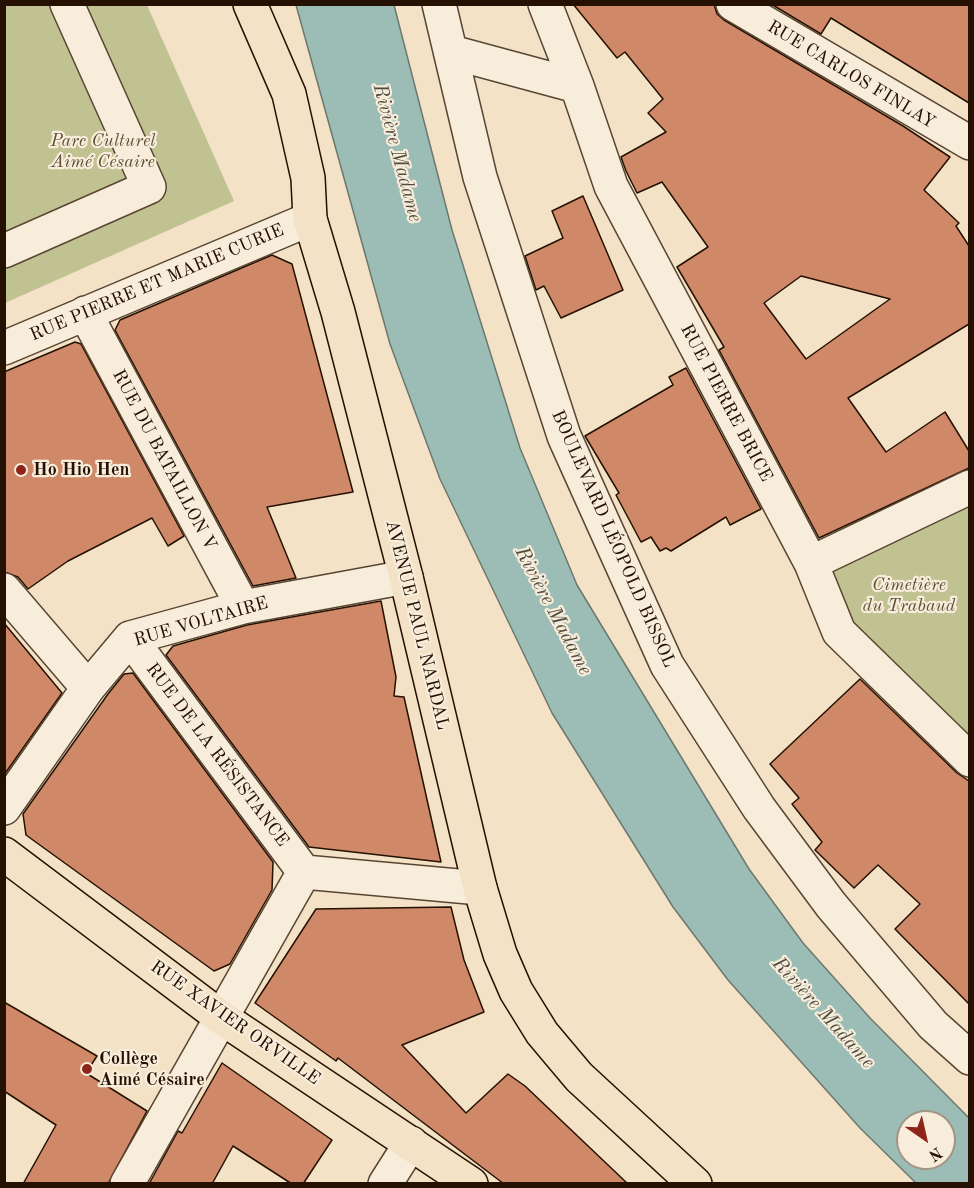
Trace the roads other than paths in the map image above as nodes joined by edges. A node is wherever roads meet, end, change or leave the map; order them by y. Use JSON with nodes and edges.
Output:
{"nodes":[{"id":1,"x":67,"y":4,"type":"edge"},
{"id":2,"x":250,"y":4,"type":"edge"},
{"id":3,"x":439,"y":4,"type":"edge"},
{"id":4,"x":545,"y":4,"type":"edge"},
{"id":5,"x":733,"y":4,"type":"edge"},
{"id":6,"x":452,"y":52,"type":"junction"},
{"id":7,"x":577,"y":86,"type":"junction"},
{"id":8,"x":969,"y":143,"type":"edge"},
{"id":9,"x":310,"y":219,"type":"junction"},
{"id":10,"x":4,"y":251,"type":"edge"},
{"id":11,"x":85,"y":313,"type":"junction"},
{"id":12,"x":4,"y":348,"type":"edge"},
{"id":13,"x":969,"y":487,"type":"edge"},
{"id":14,"x":811,"y":564,"type":"junction"},
{"id":15,"x":406,"y":577,"type":"junction"},
{"id":16,"x":4,"y":590,"type":"edge"},
{"id":17,"x":243,"y":607,"type":"junction"},
{"id":18,"x":130,"y":638,"type":"junction"},
{"id":19,"x":88,"y":688,"type":"junction"},
{"id":20,"x":969,"y":760,"type":"edge"},
{"id":21,"x":4,"y":808,"type":"edge"},
{"id":22,"x":4,"y":854,"type":"edge"},
{"id":23,"x":304,"y":873,"type":"junction"},
{"id":24,"x":480,"y":888,"type":"junction"},
{"id":25,"x":222,"y":1018,"type":"junction"},
{"id":26,"x":969,"y":1058,"type":"edge"},
{"id":27,"x":411,"y":1143,"type":"junction"},
{"id":28,"x":127,"y":1184,"type":"edge"},
{"id":29,"x":385,"y":1184,"type":"edge"},
{"id":30,"x":471,"y":1184,"type":"edge"},
{"id":31,"x":695,"y":1184,"type":"edge"}],
"edges":[{"from":1,"to":10,"type":"street"},
{"from":2,"to":9,"type":"main road","name":"AVENUE PAUL NARDAL"},
{"from":3,"to":6,"type":"street","name":"BOULEVARD LÉOPOLD BISSOL"},
{"from":4,"to":7,"type":"street","name":"RUE PIERRE BRICE"},
{"from":5,"to":8,"type":"street","name":"RUE CARLOS FINLAY"},
{"from":6,"to":7,"type":"street"},
{"from":6,"to":26,"type":"street","name":"BOULEVARD LÉOPOLD BISSOL"},
{"from":7,"to":14,"type":"street","name":"RUE PIERRE BRICE"},
{"from":9,"to":11,"type":"street","name":"RUE PIERRE ET MARIE CURIE"},
{"from":9,"to":15,"type":"main road","name":"AVENUE PAUL NARDAL"},
{"from":11,"to":12,"type":"street","name":"RUE PIERRE ET MARIE CURIE"},
{"from":11,"to":17,"type":"street","name":"RUE DU BATAILLON V"},
{"from":13,"to":14,"type":"street"},
{"from":14,"to":20,"type":"street","name":"RUE PIERRE BRICE"},
{"from":15,"to":17,"type":"street","name":"RUE VOLTAIRE"},
{"from":15,"to":24,"type":"main road","name":"AVENUE PAUL NARDAL"},
{"from":16,"to":19,"type":"street"},
{"from":17,"to":18,"type":"street","name":"RUE VOLTAIRE"},
{"from":18,"to":19,"type":"street","name":"RUE VOLTAIRE"},
{"from":18,"to":23,"type":"street","name":"RUE DE LA RÉSISTANCE"},
{"from":19,"to":21,"type":"street","name":"RUE VOLTAIRE"},
{"from":22,"to":25,"type":"main road","name":"RUE XAVIER ORVILLE"},
{"from":23,"to":24,"type":"street"},
{"from":23,"to":25,"type":"street"},
{"from":24,"to":31,"type":"main road","name":"AVENUE PAUL NARDAL"},
{"from":25,"to":27,"type":"main road","name":"RUE XAVIER ORVILLE"},
{"from":25,"to":28,"type":"street"},
{"from":27,"to":29,"type":"street"},
{"from":27,"to":30,"type":"main road","name":"RUE XAVIER ORVILLE"}]}
